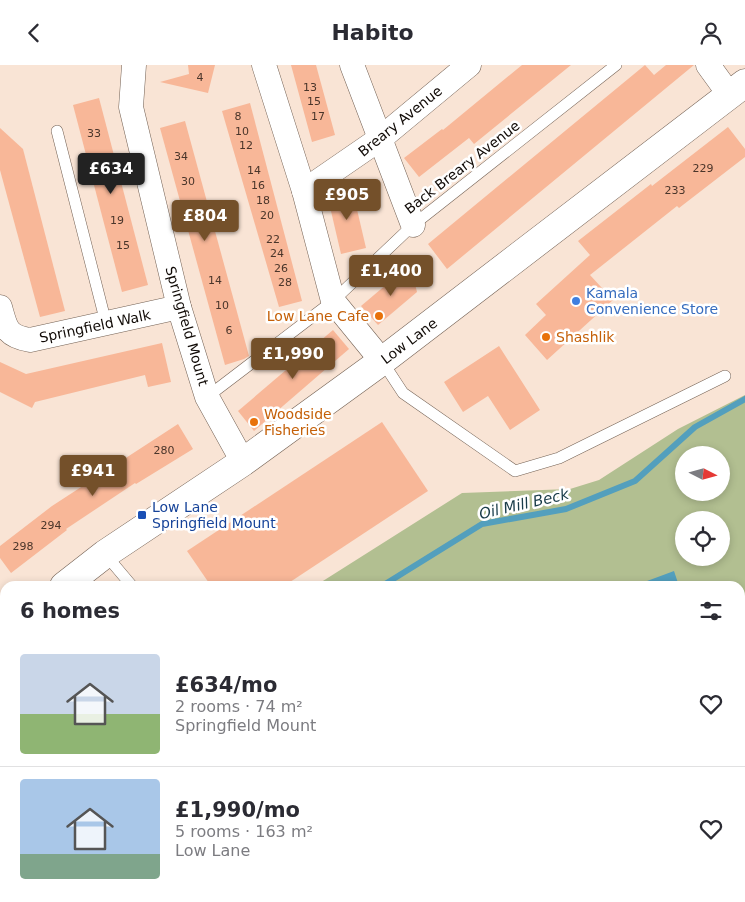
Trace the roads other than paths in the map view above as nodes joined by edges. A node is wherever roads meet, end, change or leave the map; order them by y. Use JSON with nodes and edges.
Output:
{"nodes":[{"id":1,"x":134,"y":65,"type":"edge"},
{"id":2,"x":264,"y":65,"type":"edge"},
{"id":3,"x":352,"y":65,"type":"edge"},
{"id":4,"x":616,"y":65,"type":"edge"},
{"id":5,"x":708,"y":65,"type":"edge"},
{"id":6,"x":459,"y":68,"type":"edge"},
{"id":7,"x":737,"y":89,"type":"edge"},
{"id":8,"x":57,"y":131,"type":"dead end"},
{"id":9,"x":381,"y":139,"type":"junction"},
{"id":10,"x":304,"y":191,"type":"junction"},
{"id":11,"x":414,"y":225,"type":"junction"},
{"id":12,"x":334,"y":301,"type":"junction"},
{"id":13,"x":0,"y":307,"type":"edge"},
{"id":14,"x":179,"y":307,"type":"junction"},
{"id":15,"x":106,"y":323,"type":"junction"},
{"id":16,"x":382,"y":361,"type":"junction"},
{"id":17,"x":725,"y":376,"type":"dead end"},
{"id":18,"x":207,"y":397,"type":"junction"},
{"id":19,"x":243,"y":462,"type":"junction"},
{"id":20,"x":105,"y":554,"type":"junction"},
{"id":21,"x":70,"y":581,"type":"edge"},
{"id":22,"x":128,"y":581,"type":"edge"}],
"edges":[{"from":1,"to":14,"type":"street","name":"Springfield Mount"},
{"from":2,"to":10,"type":"street"},
{"from":3,"to":9,"type":"street"},
{"from":4,"to":11,"type":"lane","name":"Back Breary Avenue"},
{"from":5,"to":7,"type":"street"},
{"from":6,"to":9,"type":"street","name":"Breary Avenue"},
{"from":7,"to":16,"type":"street","name":"Low Lane"},
{"from":8,"to":15,"type":"lane"},
{"from":9,"to":10,"type":"street","name":"Breary Avenue"},
{"from":9,"to":11,"type":"street"},
{"from":10,"to":12,"type":"street"},
{"from":11,"to":12,"type":"lane","name":"Back Breary Avenue"},
{"from":12,"to":16,"type":"street"},
{"from":12,"to":18,"type":"lane","name":"Back Breary Avenue"},
{"from":13,"to":15,"type":"street","name":"Springfield Walk"},
{"from":14,"to":15,"type":"street","name":"Springfield Walk"},
{"from":14,"to":18,"type":"street","name":"Springfield Mount"},
{"from":16,"to":17,"type":"lane"},
{"from":16,"to":19,"type":"street","name":"Low Lane"},
{"from":18,"to":19,"type":"street","name":"Springfield Mount"},
{"from":19,"to":20,"type":"street","name":"Low Lane"},
{"from":20,"to":21,"type":"street","name":"Low Lane"},
{"from":20,"to":22,"type":"lane"}]}
